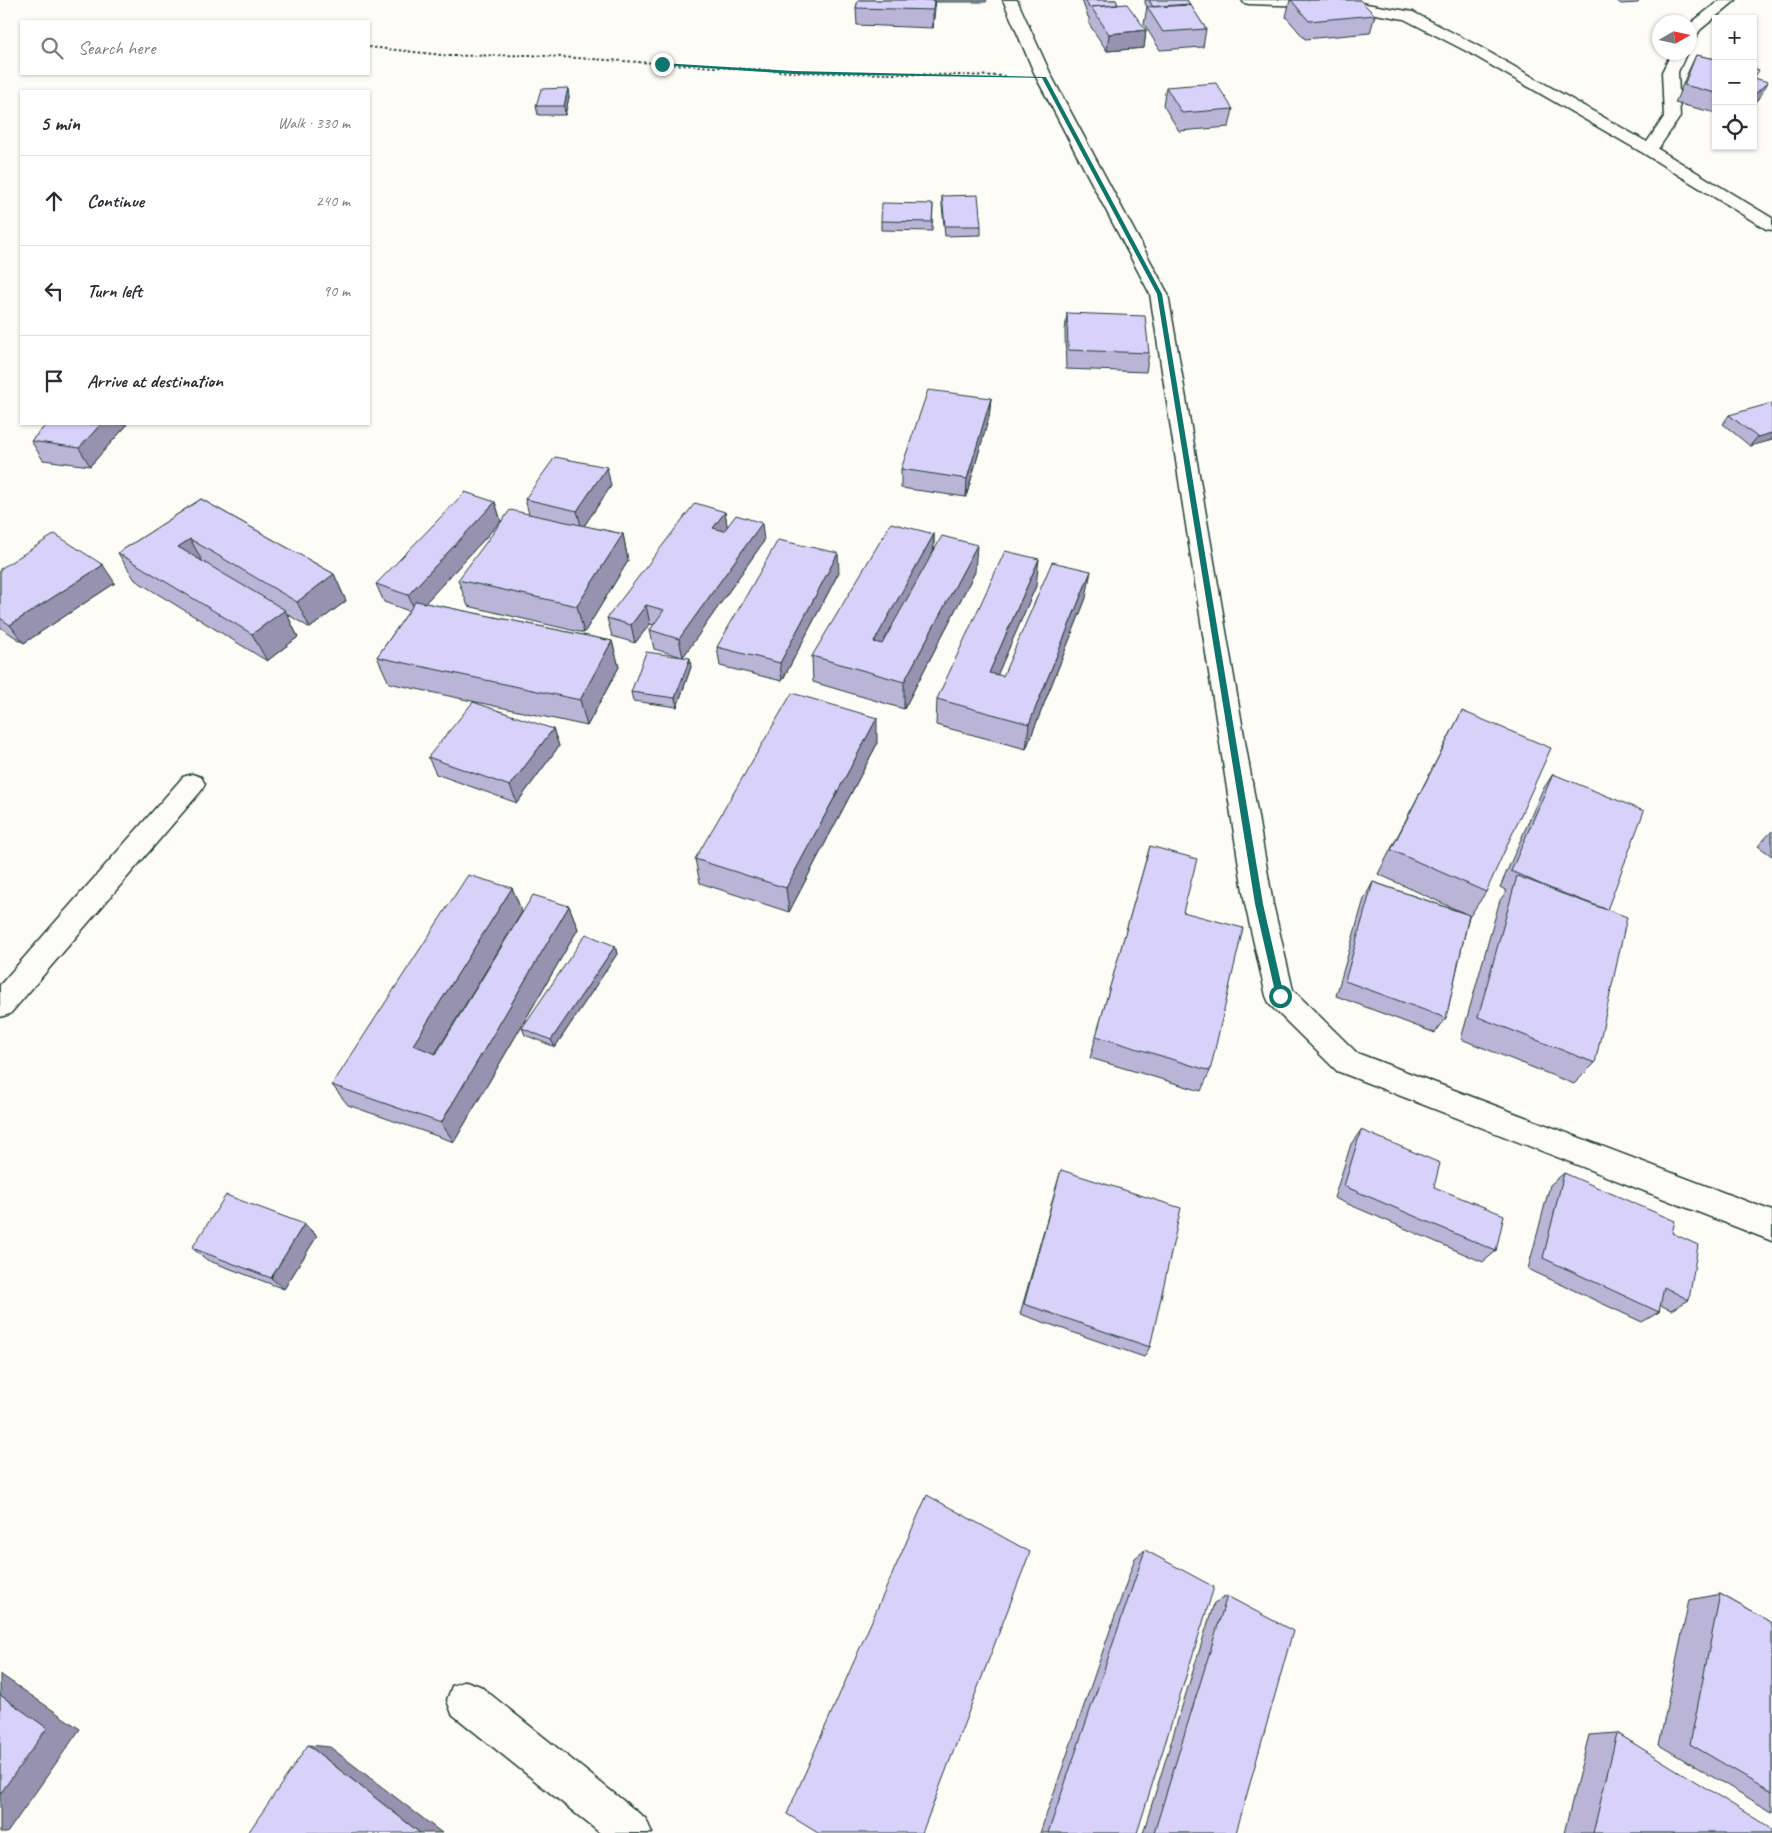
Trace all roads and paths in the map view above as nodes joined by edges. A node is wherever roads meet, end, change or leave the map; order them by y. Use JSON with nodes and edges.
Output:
{"nodes":[{"id":1,"x":1010,"y":0,"type":"edge"},
{"id":2,"x":1249,"y":0,"type":"edge"},
{"id":3,"x":1729,"y":0,"type":"edge"},
{"id":4,"x":1697,"y":26,"type":"edge"},
{"id":5,"x":370,"y":47,"type":"edge"},
{"id":6,"x":1676,"y":60,"type":"edge"},
{"id":7,"x":1044,"y":77,"type":"junction"},
{"id":8,"x":1649,"y":150,"type":"junction"},
{"id":9,"x":1772,"y":225,"type":"edge"},
{"id":10,"x":192,"y":784,"type":"dead end"},
{"id":11,"x":0,"y":1005,"type":"edge"},
{"id":12,"x":1772,"y":1226,"type":"edge"},
{"id":13,"x":466,"y":1700,"type":"dead end"},
{"id":14,"x":632,"y":1833,"type":"edge"}],
"edges":[{"from":1,"to":7,"type":"street"},
{"from":2,"to":8,"type":"street"},
{"from":3,"to":4,"type":"street"},
{"from":5,"to":7,"type":"path"},
{"from":6,"to":8,"type":"street"},
{"from":7,"to":12,"type":"street"},
{"from":8,"to":9,"type":"street"},
{"from":10,"to":11,"type":"street"},
{"from":13,"to":14,"type":"street"}]}
